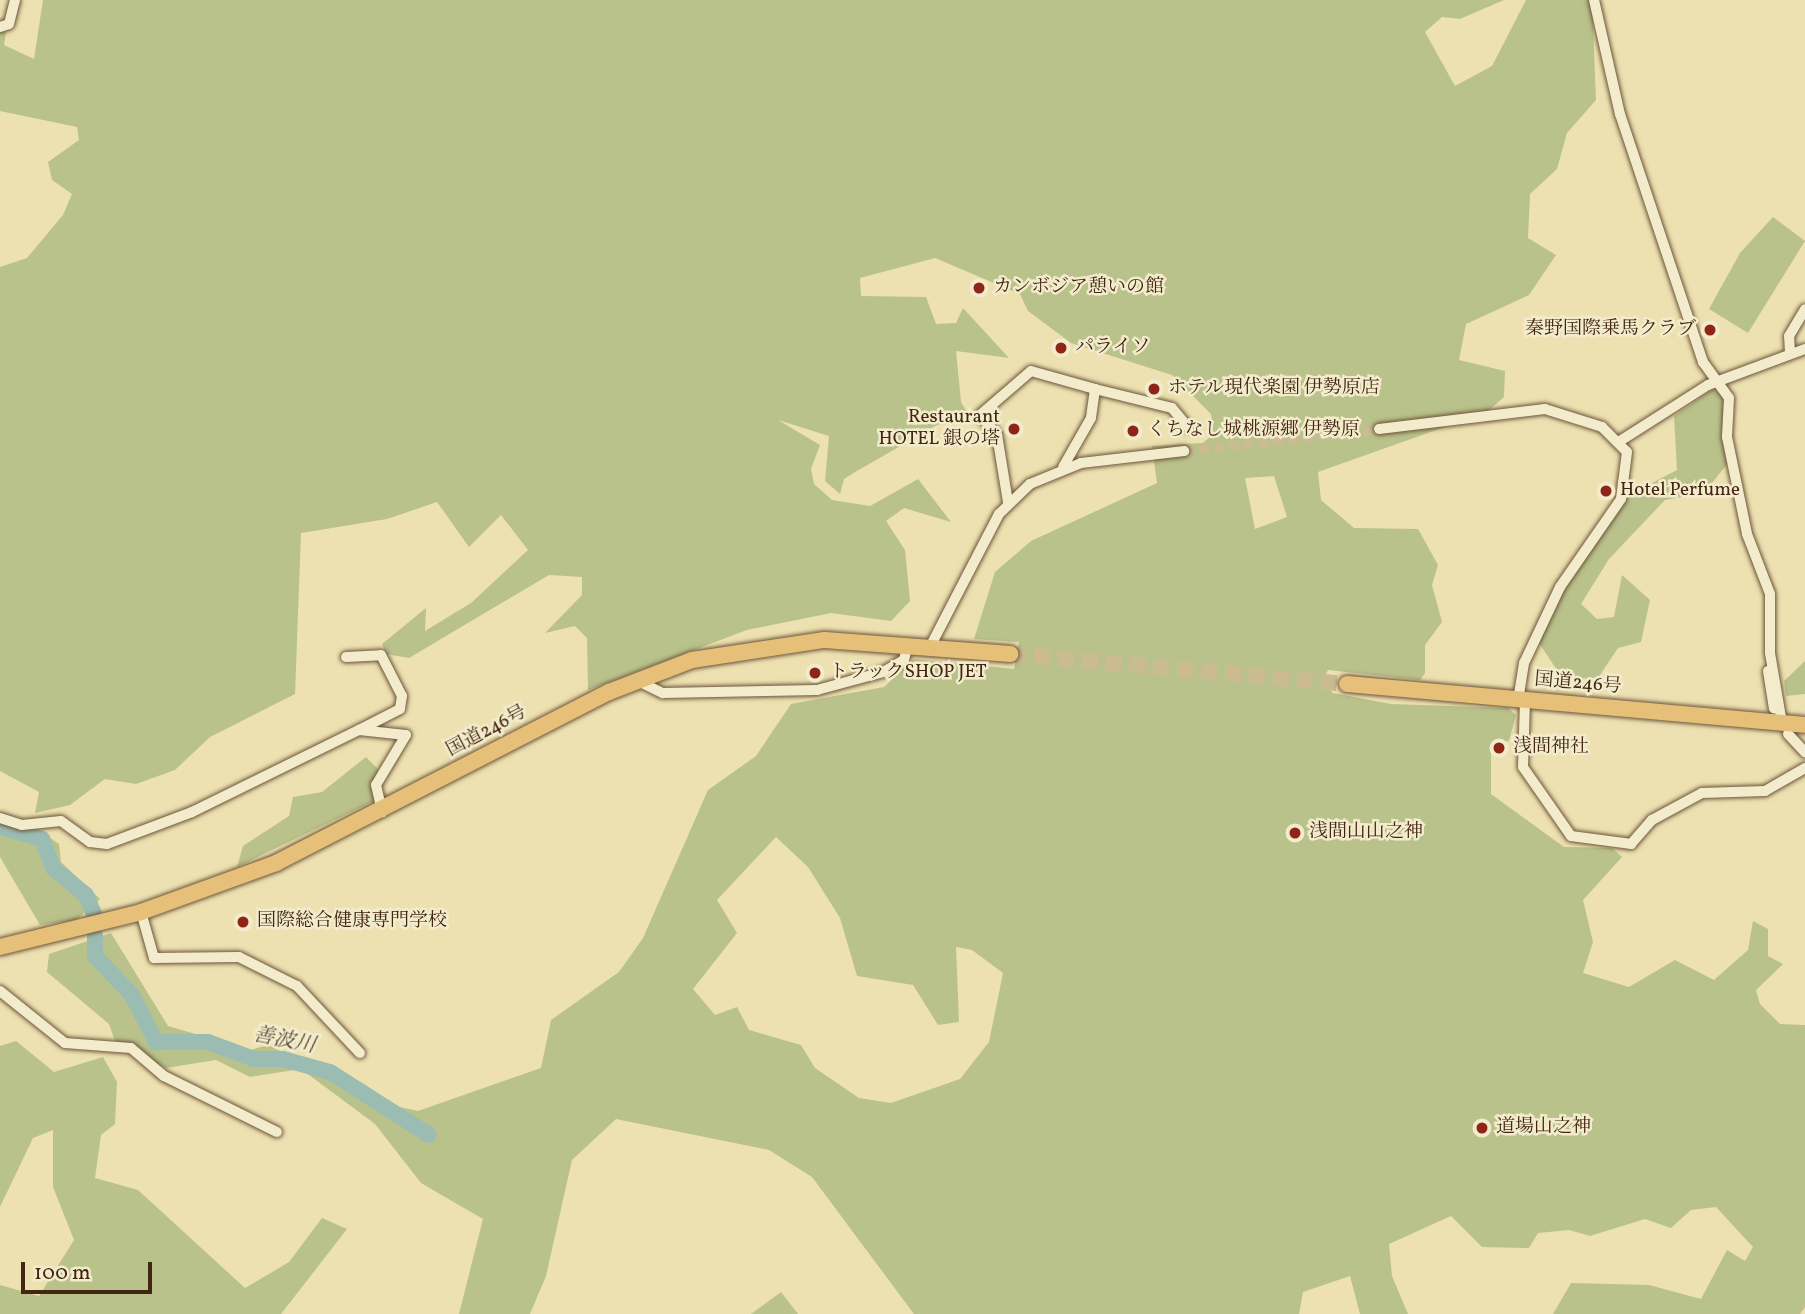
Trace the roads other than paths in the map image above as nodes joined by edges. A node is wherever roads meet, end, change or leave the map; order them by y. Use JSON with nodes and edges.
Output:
{"nodes":[{"id":1,"x":15,"y":0,"type":"edge"},
{"id":2,"x":1594,"y":0,"type":"edge"},
{"id":3,"x":0,"y":27,"type":"edge"},
{"id":4,"x":1805,"y":309,"type":"edge"},
{"id":5,"x":1805,"y":349,"type":"edge"},
{"id":6,"x":1790,"y":352,"type":"junction"},
{"id":7,"x":1717,"y":384,"type":"junction"},
{"id":8,"x":1095,"y":389,"type":"junction"},
{"id":9,"x":1188,"y":427,"type":"dead end"},
{"id":10,"x":1379,"y":429,"type":"tunnel mouth"},
{"id":11,"x":1620,"y":441,"type":"junction"},
{"id":12,"x":1184,"y":452,"type":"tunnel mouth"},
{"id":13,"x":1063,"y":467,"type":"junction"},
{"id":14,"x":1008,"y":502,"type":"junction"},
{"id":15,"x":908,"y":645,"type":"junction"},
{"id":16,"x":930,"y":647,"type":"junction"},
{"id":17,"x":1010,"y":654,"type":"tunnel mouth"},
{"id":18,"x":346,"y":657,"type":"dead end"},
{"id":19,"x":636,"y":680,"type":"junction"},
{"id":20,"x":1347,"y":684,"type":"tunnel mouth"},
{"id":21,"x":1522,"y":700,"type":"junction"},
{"id":22,"x":1792,"y":726,"type":"edge"},
{"id":23,"x":359,"y":730,"type":"junction"},
{"id":24,"x":1805,"y":752,"type":"edge"},
{"id":25,"x":1805,"y":768,"type":"edge"},
{"id":26,"x":382,"y":812,"type":"junction"},
{"id":27,"x":0,"y":818,"type":"edge"},
{"id":28,"x":141,"y":912,"type":"junction"},
{"id":29,"x":0,"y":947,"type":"edge"},
{"id":30,"x":0,"y":981,"type":"edge"},
{"id":31,"x":0,"y":991,"type":"edge"},
{"id":32,"x":12,"y":1002,"type":"junction"},
{"id":33,"x":360,"y":1053,"type":"dead end"},
{"id":34,"x":277,"y":1132,"type":"dead end"}],
"edges":[{"from":1,"to":3,"type":"street"},
{"from":2,"to":7,"type":"street"},
{"from":4,"to":6,"type":"street"},
{"from":5,"to":6,"type":"street"},
{"from":6,"to":7,"type":"street"},
{"from":7,"to":11,"type":"street"},
{"from":7,"to":22,"type":"street"},
{"from":8,"to":9,"type":"street"},
{"from":8,"to":13,"type":"street"},
{"from":8,"to":14,"type":"street"},
{"from":10,"to":11,"type":"street"},
{"from":11,"to":21,"type":"street"},
{"from":12,"to":13,"type":"street"},
{"from":13,"to":14,"type":"street"},
{"from":14,"to":16,"type":"street"},
{"from":15,"to":16,"type":"highway","name":"国道246号"},
{"from":15,"to":19,"type":"highway","name":"国道246号"},
{"from":15,"to":19,"type":"street"},
{"from":16,"to":17,"type":"highway","name":"国道246号"},
{"from":18,"to":23,"type":"street"},
{"from":19,"to":26,"type":"highway","name":"国道246号"},
{"from":20,"to":21,"type":"highway","name":"国道246号"},
{"from":21,"to":22,"type":"highway","name":"国道246号"},
{"from":21,"to":25,"type":"street"},
{"from":22,"to":24,"type":"street"},
{"from":23,"to":26,"type":"street"},
{"from":23,"to":27,"type":"street"},
{"from":26,"to":28,"type":"highway","name":"国道246号"},
{"from":28,"to":29,"type":"highway","name":"国道246号"},
{"from":28,"to":33,"type":"street"},
{"from":30,"to":32,"type":"street"},
{"from":31,"to":32,"type":"street"},
{"from":32,"to":34,"type":"street"}]}
